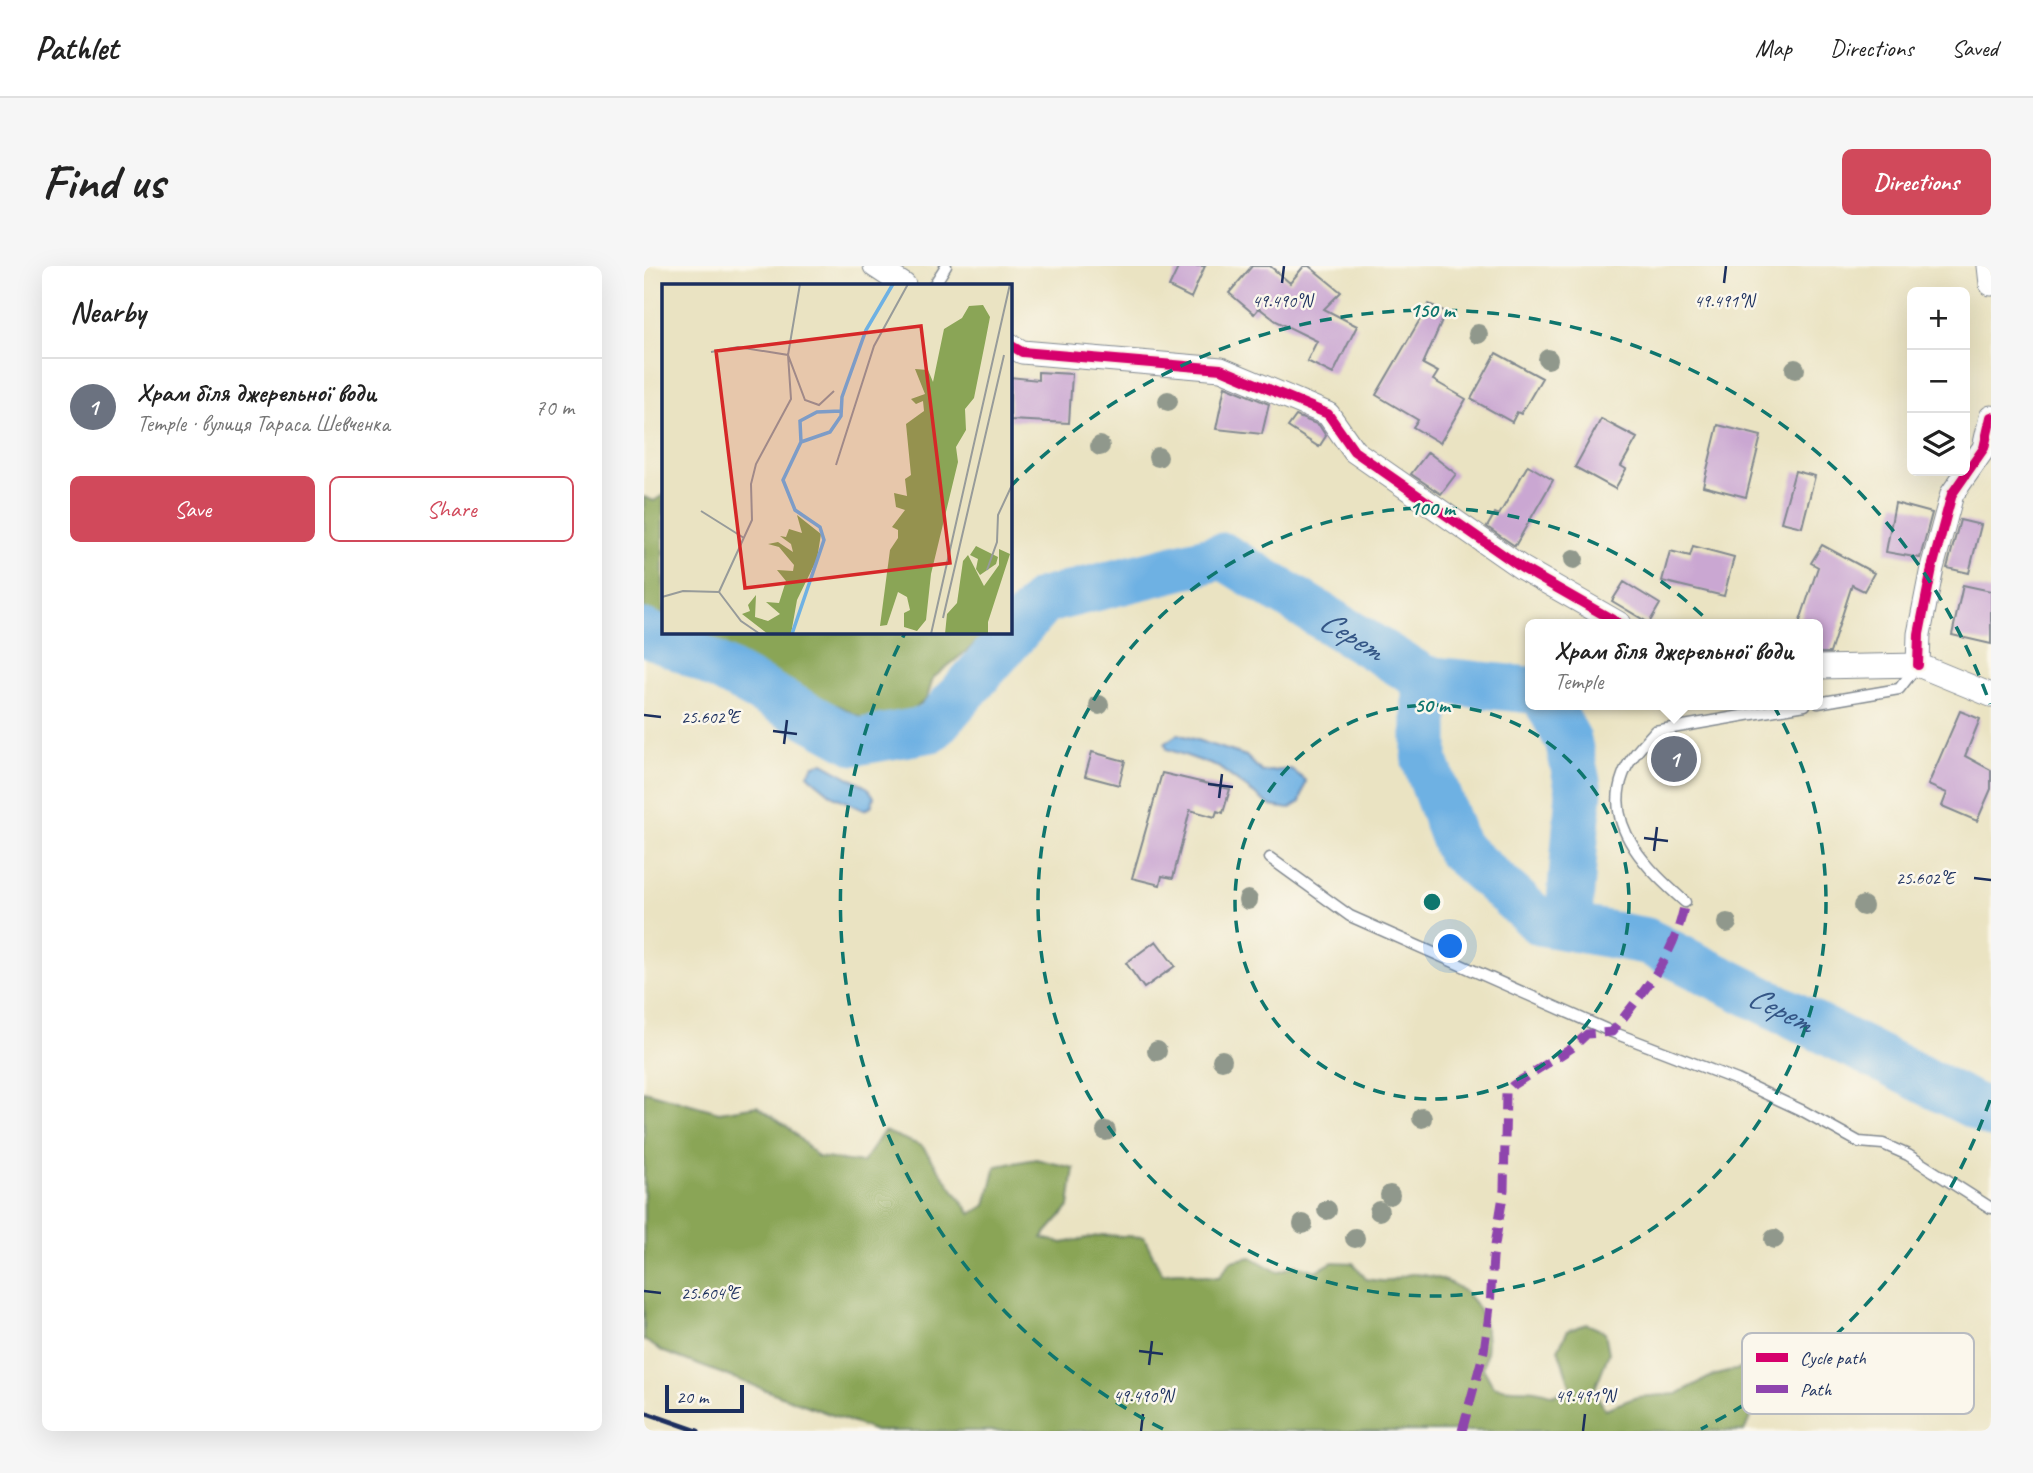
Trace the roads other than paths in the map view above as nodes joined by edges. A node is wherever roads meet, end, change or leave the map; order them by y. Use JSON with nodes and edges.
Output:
{"nodes":[{"id":1,"x":875,"y":266,"type":"edge"},
{"id":2,"x":946,"y":266,"type":"edge"},
{"id":3,"x":1989,"y":266,"type":"edge"},
{"id":4,"x":902,"y":284,"type":"edge"},
{"id":5,"x":935,"y":284,"type":"edge"},
{"id":6,"x":1991,"y":284,"type":"edge"},
{"id":7,"x":1012,"y":346,"type":"edge"},
{"id":8,"x":1991,"y":417,"type":"edge"},
{"id":9,"x":1611,"y":619,"type":"edge"},
{"id":10,"x":1918,"y":665,"type":"junction"},
{"id":11,"x":1823,"y":667,"type":"edge"},
{"id":12,"x":1991,"y":695,"type":"edge"},
{"id":13,"x":1823,"y":702,"type":"edge"},
{"id":14,"x":1776,"y":710,"type":"edge"},
{"id":15,"x":1270,"y":858,"type":"dead end"},
{"id":16,"x":1685,"y":902,"type":"dead end"},
{"id":17,"x":1991,"y":1208,"type":"edge"}],
"edges":[{"from":1,"to":4,"type":"street"},
{"from":2,"to":5,"type":"lane"},
{"from":3,"to":6,"type":"street"},
{"from":7,"to":9,"type":"street"},
{"from":8,"to":10,"type":"street"},
{"from":10,"to":11,"type":"street"},
{"from":10,"to":12,"type":"street"},
{"from":10,"to":13,"type":"lane"},
{"from":14,"to":16,"type":"lane"},
{"from":15,"to":17,"type":"lane"}]}
